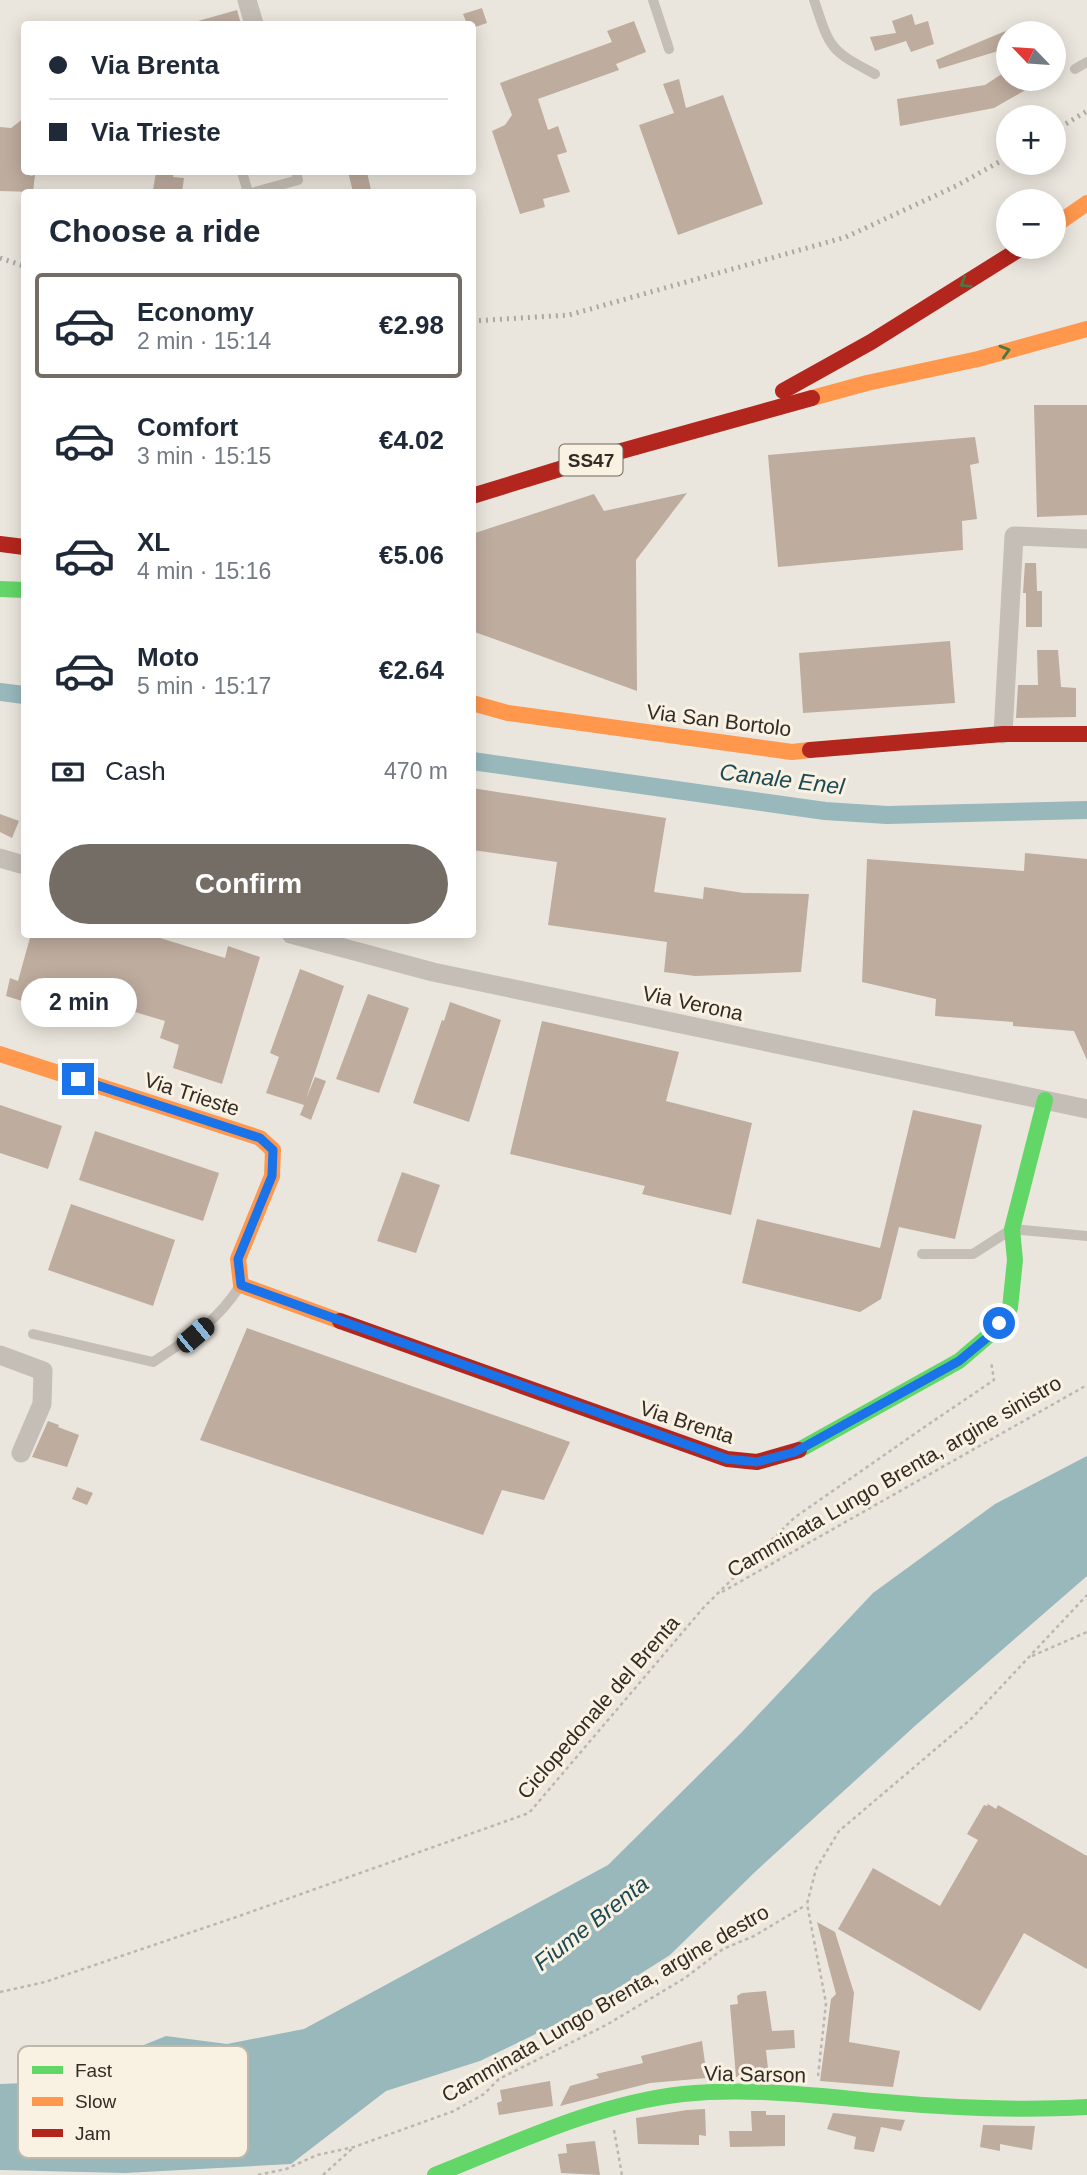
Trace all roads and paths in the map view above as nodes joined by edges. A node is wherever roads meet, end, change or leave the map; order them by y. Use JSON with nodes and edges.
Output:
{"nodes":[{"id":1,"x":247,"y":0,"type":"edge"},
{"id":2,"x":653,"y":0,"type":"edge"},
{"id":3,"x":814,"y":0,"type":"edge"},
{"id":4,"x":253,"y":21,"type":"edge"},
{"id":5,"x":669,"y":49,"type":"dead end"},
{"id":6,"x":1087,"y":62,"type":"edge"},
{"id":7,"x":1075,"y":69,"type":"dead end"},
{"id":8,"x":874,"y":74,"type":"dead end"},
{"id":9,"x":297,"y":175,"type":"edge"},
{"id":10,"x":266,"y":189,"type":"edge"},
{"id":11,"x":1087,"y":204,"type":"edge"},
{"id":12,"x":1066,"y":218,"type":"edge"},
{"id":13,"x":1004,"y":259,"type":"edge"},
{"id":14,"x":1087,"y":329,"type":"edge"},
{"id":15,"x":958,"y":347,"type":"dead end"},
{"id":16,"x":867,"y":383,"type":"junction"},
{"id":17,"x":709,"y":426,"type":"junction"},
{"id":18,"x":476,"y":495,"type":"edge"},
{"id":19,"x":1087,"y":539,"type":"edge"},
{"id":20,"x":0,"y":544,"type":"edge"},
{"id":21,"x":21,"y":547,"type":"edge"},
{"id":22,"x":0,"y":589,"type":"edge"},
{"id":23,"x":21,"y":590,"type":"edge"},
{"id":24,"x":476,"y":705,"type":"edge"},
{"id":25,"x":1003,"y":734,"type":"junction"},
{"id":26,"x":1087,"y":734,"type":"edge"},
{"id":27,"x":0,"y":858,"type":"edge"},
{"id":28,"x":21,"y":863,"type":"edge"},
{"id":29,"x":306,"y":938,"type":"edge"},
{"id":30,"x":0,"y":1054,"type":"edge"},
{"id":31,"x":1045,"y":1100,"type":"junction"},
{"id":32,"x":1087,"y":1109,"type":"edge"},
{"id":33,"x":1012,"y":1229,"type":"junction"},
{"id":34,"x":1087,"y":1236,"type":"edge"},
{"id":35,"x":922,"y":1254,"type":"dead end"},
{"id":36,"x":241,"y":1285,"type":"junction"},
{"id":37,"x":33,"y":1334,"type":"dead end"},
{"id":38,"x":988,"y":1337,"type":"junction"},
{"id":39,"x":0,"y":1355,"type":"edge"},
{"id":40,"x":1087,"y":1385,"type":"edge"},
{"id":41,"x":21,"y":1452,"type":"dead end"},
{"id":42,"x":716,"y":1595,"type":"junction"},
{"id":43,"x":1087,"y":1595,"type":"edge"},
{"id":44,"x":1087,"y":1632,"type":"edge"},
{"id":45,"x":1028,"y":1658,"type":"junction"},
{"id":46,"x":807,"y":1904,"type":"junction"},
{"id":47,"x":0,"y":1992,"type":"edge"},
{"id":48,"x":815,"y":2096,"type":"junction"},
{"id":49,"x":1087,"y":2107,"type":"edge"},
{"id":50,"x":610,"y":2108,"type":"junction"},
{"id":51,"x":354,"y":2147,"type":"junction"},
{"id":52,"x":258,"y":2175,"type":"edge"},
{"id":53,"x":323,"y":2175,"type":"edge"},
{"id":54,"x":435,"y":2175,"type":"edge"},
{"id":55,"x":622,"y":2175,"type":"edge"}],
"edges":[{"from":1,"to":4,"type":"street"},
{"from":2,"to":5,"type":"lane"},
{"from":3,"to":8,"type":"lane"},
{"from":6,"to":7,"type":"lane"},
{"from":9,"to":10,"type":"lane"},
{"from":11,"to":12,"type":"main road"},
{"from":13,"to":17,"type":"main road","one_way":true},
{"from":16,"to":14,"type":"main road","number":"SS47","one_way":true},
{"from":15,"to":16,"type":"main road","number":"SS47"},
{"from":16,"to":17,"type":"main road","number":"SS47"},
{"from":17,"to":18,"type":"main road","number":"SS47"},
{"from":19,"to":25,"type":"street"},
{"from":20,"to":21,"type":"main road"},
{"from":22,"to":23,"type":"main road"},
{"from":24,"to":25,"type":"main road","name":"Via San Bortolo"},
{"from":25,"to":26,"type":"main road","name":"Via San Bortolo"},
{"from":27,"to":28,"type":"street"},
{"from":29,"to":31,"type":"street","name":"Via Verona"},
{"from":30,"to":36,"type":"main road","name":"Via Trieste"},
{"from":31,"to":32,"type":"street","name":"Via Verona"},
{"from":31,"to":33,"type":"main road","name":"Via Brenta"},
{"from":33,"to":34,"type":"lane"},
{"from":33,"to":35,"type":"lane"},
{"from":33,"to":38,"type":"main road","name":"Via Brenta"},
{"from":36,"to":37,"type":"lane"},
{"from":36,"to":38,"type":"main road","name":"Via Brenta"},
{"from":38,"to":42,"type":"path","name":"Ciclopedonale del Brenta"},
{"from":39,"to":41,"type":"street"},
{"from":40,"to":42,"type":"path","name":"Camminata Lungo Brenta, argine sinistro"},
{"from":42,"to":47,"type":"path","name":"Ciclopedonale del Brenta"},
{"from":43,"to":45,"type":"path"},
{"from":44,"to":45,"type":"path"},
{"from":45,"to":46,"type":"path"},
{"from":46,"to":48,"type":"path"},
{"from":46,"to":51,"type":"path","name":"Camminata Lungo Brenta, argine destro"},
{"from":48,"to":49,"type":"main road","name":"Via Sarson"},
{"from":48,"to":50,"type":"main road","name":"Via Sarson"},
{"from":50,"to":54,"type":"main road","name":"Via Sarson"},
{"from":50,"to":55,"type":"path"},
{"from":51,"to":52,"type":"path","name":"Camminata Lungo Brenta, argine destro"},
{"from":51,"to":53,"type":"path"}]}
